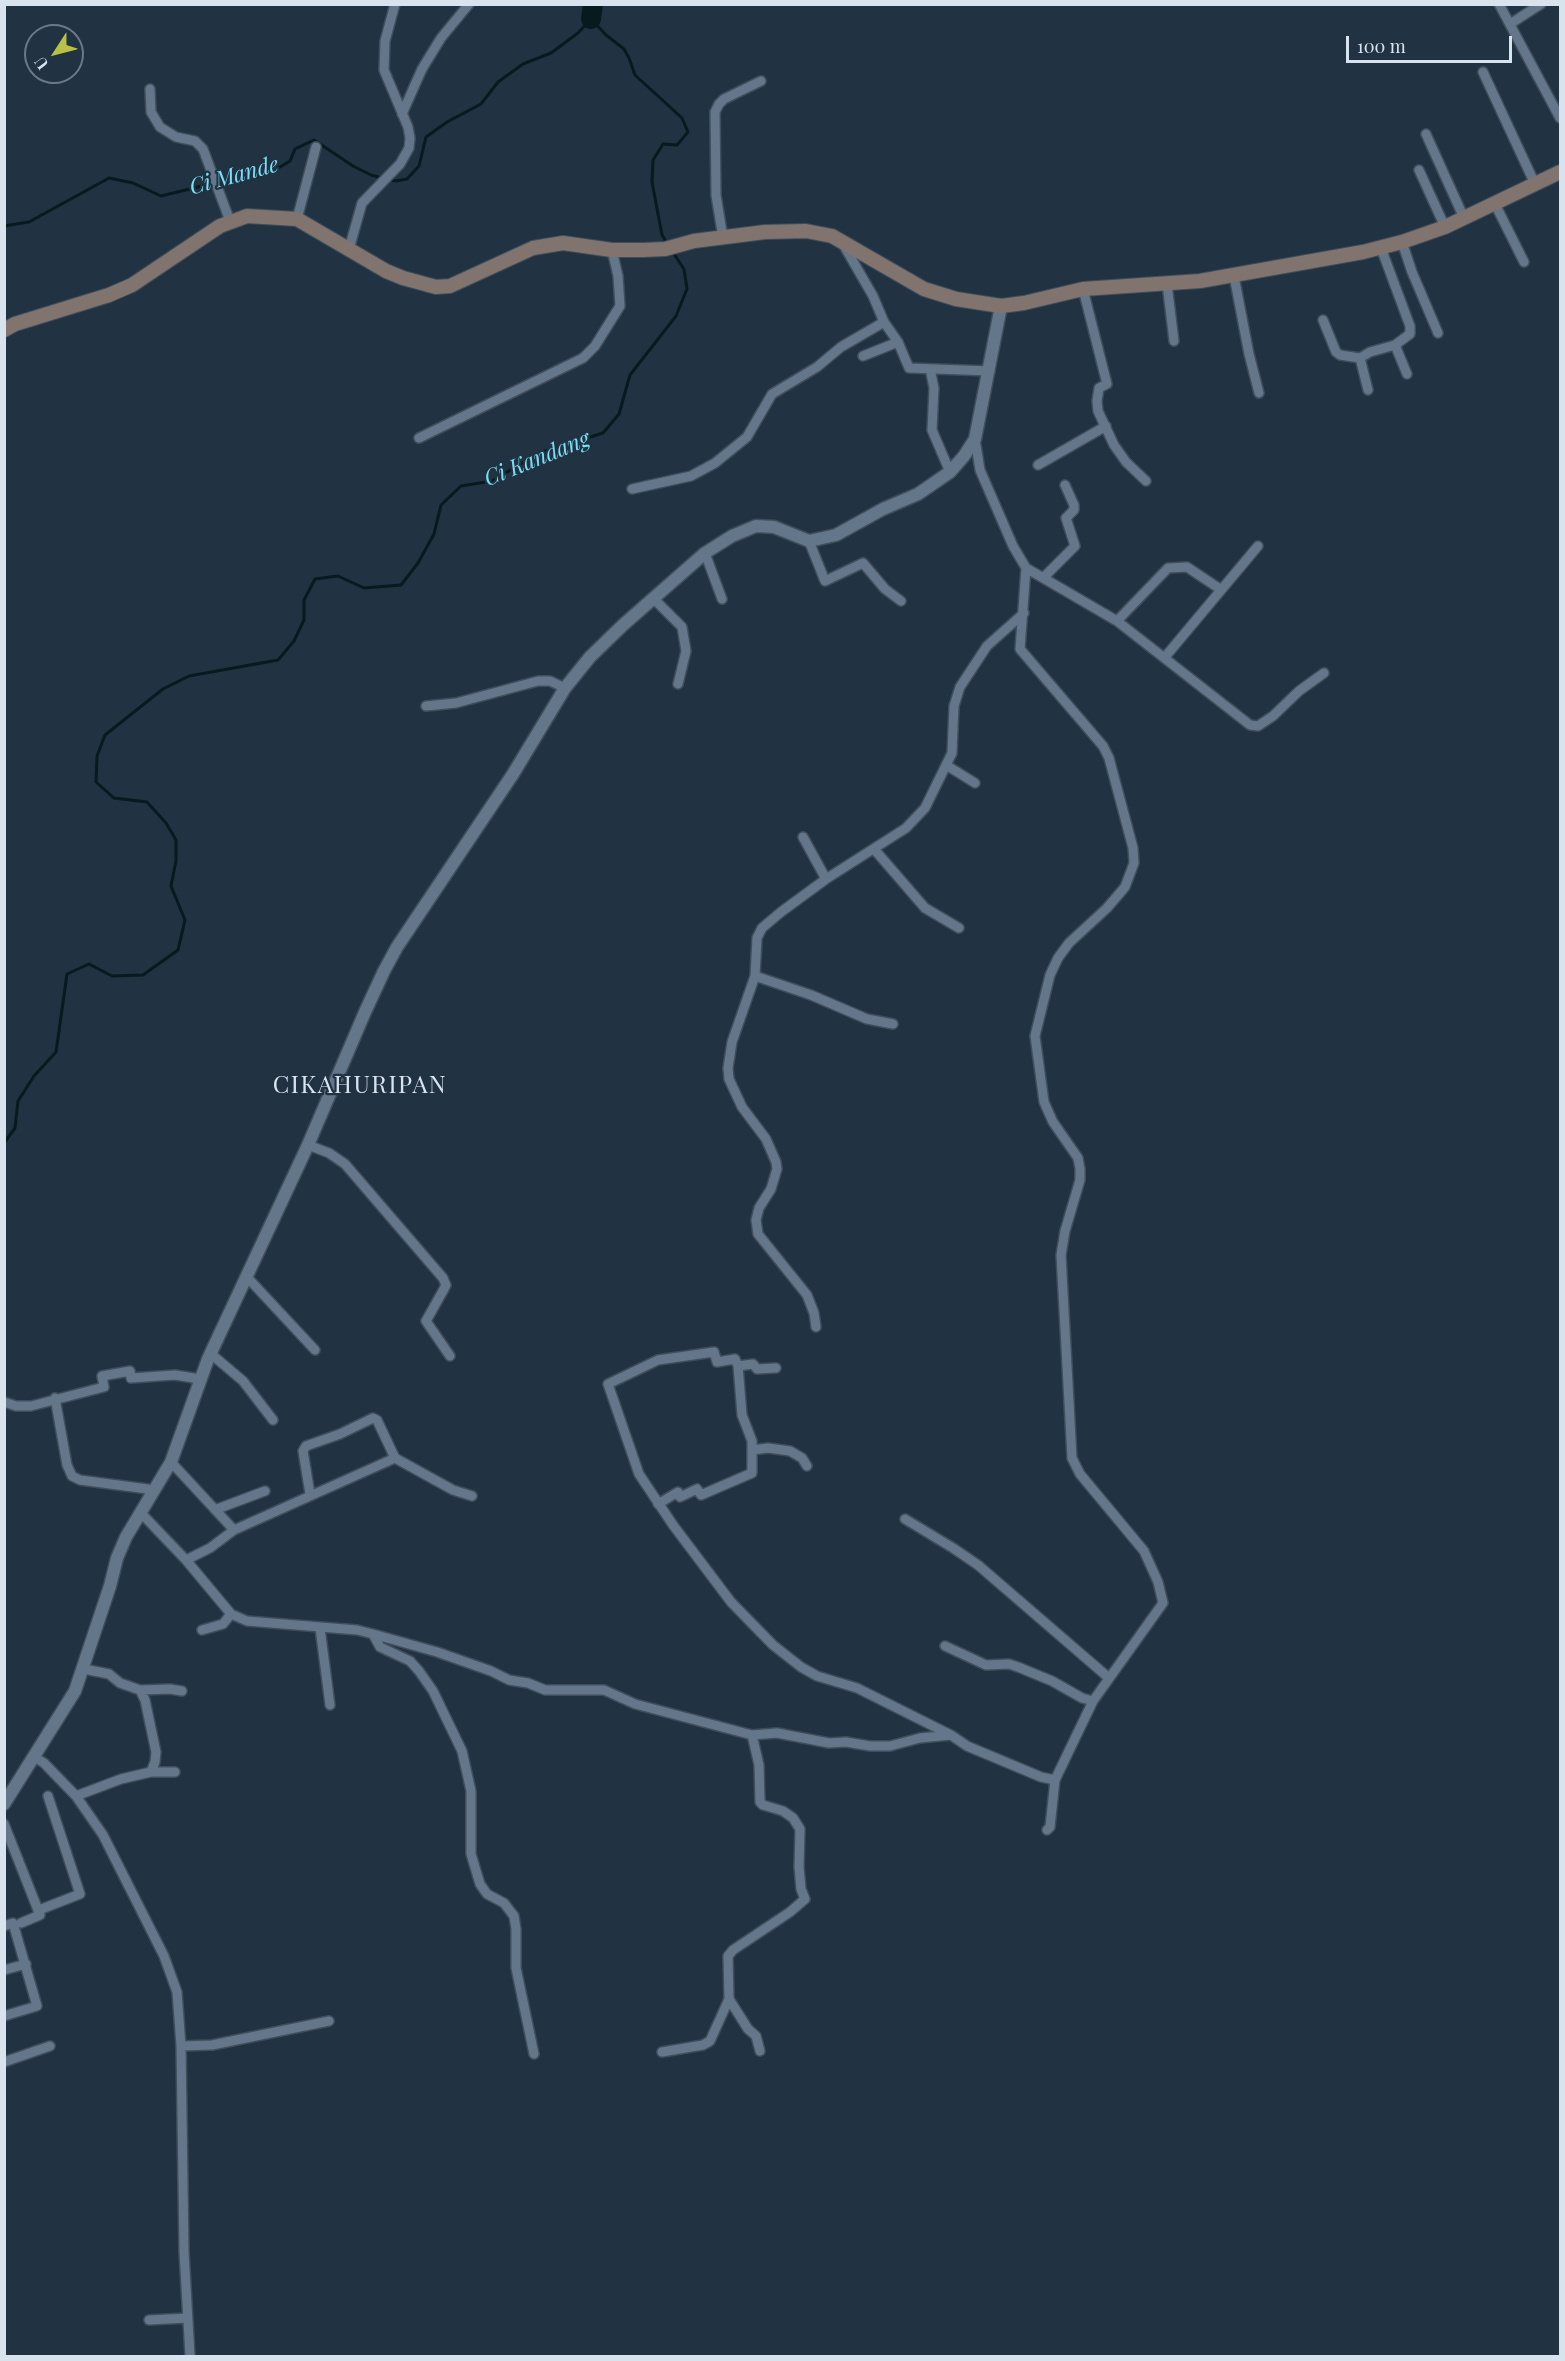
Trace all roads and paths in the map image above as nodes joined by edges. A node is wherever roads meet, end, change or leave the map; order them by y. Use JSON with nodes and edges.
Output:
{"nodes":[{"id":1,"x":395,"y":4,"type":"edge"},
{"id":2,"x":469,"y":4,"type":"edge"},
{"id":3,"x":1499,"y":4,"type":"edge"},
{"id":4,"x":1540,"y":4,"type":"edge"},
{"id":5,"x":1510,"y":24,"type":"junction"},
{"id":6,"x":1483,"y":72,"type":"dead end"},
{"id":7,"x":761,"y":81,"type":"dead end"},
{"id":8,"x":150,"y":89,"type":"dead end"},
{"id":9,"x":402,"y":114,"type":"junction"},
{"id":10,"x":1560,"y":118,"type":"edge"},
{"id":11,"x":1425,"y":134,"type":"dead end"},
{"id":12,"x":316,"y":147,"type":"dead end"},
{"id":13,"x":1419,"y":170,"type":"dead end"},
{"id":14,"x":1560,"y":172,"type":"edge"},
{"id":15,"x":1535,"y":184,"type":"junction"},
{"id":16,"x":1495,"y":204,"type":"junction"},
{"id":17,"x":1464,"y":218,"type":"junction"},
{"id":18,"x":297,"y":219,"type":"junction"},
{"id":19,"x":230,"y":221,"type":"junction"},
{"id":20,"x":1445,"y":227,"type":"junction"},
{"id":21,"x":723,"y":238,"type":"junction"},
{"id":22,"x":842,"y":242,"type":"junction"},
{"id":23,"x":1402,"y":242,"type":"junction"},
{"id":24,"x":1381,"y":248,"type":"junction"},
{"id":25,"x":349,"y":249,"type":"junction"},
{"id":26,"x":612,"y":250,"type":"junction"},
{"id":27,"x":1524,"y":262,"type":"dead end"},
{"id":28,"x":1234,"y":276,"type":"junction"},
{"id":29,"x":1167,"y":284,"type":"junction"},
{"id":30,"x":1083,"y":289,"type":"junction"},
{"id":31,"x":1001,"y":306,"type":"junction"},
{"id":32,"x":1323,"y":320,"type":"dead end"},
{"id":33,"x":884,"y":322,"type":"junction"},
{"id":34,"x":4,"y":330,"type":"edge"},
{"id":35,"x":1438,"y":333,"type":"dead end"},
{"id":36,"x":1174,"y":341,"type":"dead end"},
{"id":37,"x":898,"y":342,"type":"junction"},
{"id":38,"x":1395,"y":345,"type":"junction"},
{"id":39,"x":863,"y":356,"type":"dead end"},
{"id":40,"x":1360,"y":358,"type":"junction"},
{"id":41,"x":930,"y":369,"type":"junction"},
{"id":42,"x":990,"y":370,"type":"junction"},
{"id":43,"x":1407,"y":374,"type":"dead end"},
{"id":44,"x":1368,"y":390,"type":"dead end"},
{"id":45,"x":1260,"y":393,"type":"dead end"},
{"id":46,"x":1106,"y":426,"type":"junction"},
{"id":47,"x":419,"y":438,"type":"dead end"},
{"id":48,"x":975,"y":440,"type":"junction"},
{"id":49,"x":1038,"y":465,"type":"dead end"},
{"id":50,"x":950,"y":472,"type":"junction"},
{"id":51,"x":1146,"y":482,"type":"dead end"},
{"id":52,"x":1065,"y":485,"type":"dead end"},
{"id":53,"x":632,"y":489,"type":"dead end"},
{"id":54,"x":809,"y":541,"type":"junction"},
{"id":55,"x":1258,"y":546,"type":"dead end"},
{"id":56,"x":705,"y":553,"type":"junction"},
{"id":57,"x":1026,"y":568,"type":"junction"},
{"id":58,"x":1044,"y":577,"type":"junction"},
{"id":59,"x":1220,"y":588,"type":"junction"},
{"id":60,"x":654,"y":599,"type":"junction"},
{"id":61,"x":722,"y":599,"type":"dead end"},
{"id":62,"x":901,"y":602,"type":"dead end"},
{"id":63,"x":1024,"y":613,"type":"junction"},
{"id":64,"x":1117,"y":621,"type":"junction"},
{"id":65,"x":1165,"y":657,"type":"junction"},
{"id":66,"x":1324,"y":673,"type":"dead end"},
{"id":67,"x":678,"y":684,"type":"dead end"},
{"id":68,"x":566,"y":688,"type":"junction"},
{"id":69,"x":426,"y":706,"type":"dead end"},
{"id":70,"x":946,"y":765,"type":"junction"},
{"id":71,"x":975,"y":783,"type":"dead end"},
{"id":72,"x":803,"y":837,"type":"dead end"},
{"id":73,"x":874,"y":849,"type":"junction"},
{"id":74,"x":826,"y":879,"type":"junction"},
{"id":75,"x":958,"y":928,"type":"dead end"},
{"id":76,"x":755,"y":976,"type":"junction"},
{"id":77,"x":893,"y":1024,"type":"dead end"},
{"id":78,"x":308,"y":1145,"type":"junction"},
{"id":79,"x":246,"y":1276,"type":"junction"},
{"id":80,"x":816,"y":1327,"type":"dead end"},
{"id":81,"x":315,"y":1350,"type":"dead end"},
{"id":82,"x":210,"y":1353,"type":"junction"},
{"id":83,"x":450,"y":1356,"type":"dead end"},
{"id":84,"x":738,"y":1366,"type":"junction"},
{"id":85,"x":776,"y":1368,"type":"dead end"},
{"id":86,"x":200,"y":1379,"type":"junction"},
{"id":87,"x":54,"y":1398,"type":"junction"},
{"id":88,"x":4,"y":1402,"type":"edge"},
{"id":89,"x":273,"y":1420,"type":"dead end"},
{"id":90,"x":752,"y":1450,"type":"junction"},
{"id":91,"x":395,"y":1458,"type":"junction"},
{"id":92,"x":171,"y":1462,"type":"junction"},
{"id":93,"x":807,"y":1466,"type":"dead end"},
{"id":94,"x":155,"y":1490,"type":"junction"},
{"id":95,"x":265,"y":1491,"type":"dead end"},
{"id":96,"x":310,"y":1494,"type":"junction"},
{"id":97,"x":472,"y":1496,"type":"dead end"},
{"id":98,"x":658,"y":1504,"type":"junction"},
{"id":99,"x":217,"y":1509,"type":"junction"},
{"id":100,"x":140,"y":1512,"type":"junction"},
{"id":101,"x":905,"y":1520,"type":"dead end"},
{"id":102,"x":234,"y":1530,"type":"junction"},
{"id":103,"x":186,"y":1560,"type":"junction"},
{"id":104,"x":231,"y":1614,"type":"junction"},
{"id":105,"x":320,"y":1628,"type":"junction"},
{"id":106,"x":202,"y":1630,"type":"dead end"},
{"id":107,"x":373,"y":1634,"type":"junction"},
{"id":108,"x":945,"y":1646,"type":"dead end"},
{"id":109,"x":84,"y":1669,"type":"junction"},
{"id":110,"x":1109,"y":1678,"type":"junction"},
{"id":111,"x":140,"y":1690,"type":"junction"},
{"id":112,"x":182,"y":1691,"type":"dead end"},
{"id":113,"x":1094,"y":1701,"type":"junction"},
{"id":114,"x":330,"y":1705,"type":"dead end"},
{"id":115,"x":753,"y":1735,"type":"junction"},
{"id":116,"x":951,"y":1735,"type":"junction"},
{"id":117,"x":33,"y":1756,"type":"junction"},
{"id":118,"x":151,"y":1772,"type":"junction"},
{"id":119,"x":176,"y":1772,"type":"dead end"},
{"id":120,"x":1054,"y":1780,"type":"junction"},
{"id":121,"x":48,"y":1796,"type":"dead end"},
{"id":122,"x":76,"y":1796,"type":"junction"},
{"id":123,"x":4,"y":1804,"type":"edge"},
{"id":124,"x":4,"y":1824,"type":"edge"},
{"id":125,"x":1047,"y":1830,"type":"dead end"},
{"id":126,"x":39,"y":1910,"type":"junction"},
{"id":127,"x":21,"y":1923,"type":"dead end"},
{"id":128,"x":4,"y":1926,"type":"edge"},
{"id":129,"x":26,"y":1964,"type":"junction"},
{"id":130,"x":4,"y":1970,"type":"edge"},
{"id":131,"x":729,"y":1999,"type":"junction"},
{"id":132,"x":4,"y":2016,"type":"edge"},
{"id":133,"x":329,"y":2021,"type":"dead end"},
{"id":134,"x":50,"y":2046,"type":"dead end"},
{"id":135,"x":182,"y":2046,"type":"junction"},
{"id":136,"x":760,"y":2051,"type":"dead end"},
{"id":137,"x":662,"y":2052,"type":"dead end"},
{"id":138,"x":534,"y":2054,"type":"dead end"},
{"id":139,"x":4,"y":2062,"type":"edge"},
{"id":140,"x":188,"y":2318,"type":"junction"},
{"id":141,"x":149,"y":2320,"type":"dead end"},
{"id":142,"x":190,"y":2356,"type":"edge"}],
"edges":[{"from":1,"to":9,"type":"street"},
{"from":2,"to":9,"type":"street"},
{"from":3,"to":5,"type":"street"},
{"from":4,"to":5,"type":"street"},
{"from":5,"to":10,"type":"street"},
{"from":6,"to":15,"type":"street"},
{"from":7,"to":21,"type":"street"},
{"from":8,"to":19,"type":"street"},
{"from":9,"to":25,"type":"street"},
{"from":11,"to":17,"type":"street"},
{"from":12,"to":18,"type":"street"},
{"from":13,"to":20,"type":"street"},
{"from":14,"to":15,"type":"main road"},
{"from":15,"to":16,"type":"main road"},
{"from":16,"to":17,"type":"main road"},
{"from":16,"to":27,"type":"street"},
{"from":17,"to":20,"type":"main road"},
{"from":18,"to":19,"type":"main road"},
{"from":18,"to":25,"type":"main road"},
{"from":19,"to":34,"type":"main road"},
{"from":20,"to":23,"type":"main road"},
{"from":21,"to":22,"type":"main road"},
{"from":21,"to":26,"type":"main road"},
{"from":22,"to":31,"type":"main road"},
{"from":22,"to":33,"type":"street"},
{"from":23,"to":24,"type":"main road"},
{"from":23,"to":35,"type":"street"},
{"from":24,"to":28,"type":"main road"},
{"from":24,"to":38,"type":"street"},
{"from":25,"to":26,"type":"main road"},
{"from":26,"to":47,"type":"street"},
{"from":28,"to":29,"type":"main road"},
{"from":28,"to":45,"type":"street"},
{"from":29,"to":30,"type":"main road"},
{"from":29,"to":36,"type":"street"},
{"from":30,"to":31,"type":"main road"},
{"from":30,"to":46,"type":"street"},
{"from":31,"to":42,"type":"street"},
{"from":32,"to":40,"type":"street"},
{"from":33,"to":37,"type":"street"},
{"from":33,"to":53,"type":"street"},
{"from":37,"to":39,"type":"street"},
{"from":37,"to":41,"type":"street"},
{"from":38,"to":40,"type":"street"},
{"from":38,"to":43,"type":"street"},
{"from":40,"to":44,"type":"street"},
{"from":41,"to":42,"type":"street"},
{"from":41,"to":50,"type":"street"},
{"from":42,"to":48,"type":"street"},
{"from":46,"to":49,"type":"street"},
{"from":46,"to":51,"type":"street"},
{"from":48,"to":50,"type":"street"},
{"from":48,"to":57,"type":"street"},
{"from":50,"to":54,"type":"street"},
{"from":52,"to":58,"type":"street"},
{"from":54,"to":56,"type":"street"},
{"from":54,"to":62,"type":"street"},
{"from":55,"to":59,"type":"street"},
{"from":56,"to":60,"type":"street"},
{"from":56,"to":61,"type":"street"},
{"from":57,"to":58,"type":"street"},
{"from":57,"to":63,"type":"street"},
{"from":58,"to":64,"type":"street"},
{"from":59,"to":64,"type":"street"},
{"from":59,"to":65,"type":"street"},
{"from":60,"to":67,"type":"street"},
{"from":60,"to":68,"type":"street"},
{"from":63,"to":70,"type":"street"},
{"from":63,"to":110,"type":"street"},
{"from":64,"to":65,"type":"street"},
{"from":65,"to":66,"type":"street"},
{"from":68,"to":69,"type":"street"},
{"from":68,"to":78,"type":"street"},
{"from":70,"to":71,"type":"street"},
{"from":70,"to":73,"type":"street"},
{"from":72,"to":74,"type":"street"},
{"from":73,"to":74,"type":"street"},
{"from":73,"to":75,"type":"street"},
{"from":74,"to":76,"type":"street"},
{"from":76,"to":77,"type":"street"},
{"from":76,"to":80,"type":"street"},
{"from":78,"to":79,"type":"street"},
{"from":78,"to":83,"type":"street"},
{"from":79,"to":81,"type":"street"},
{"from":79,"to":82,"type":"street"},
{"from":82,"to":86,"type":"street"},
{"from":82,"to":89,"type":"street"},
{"from":84,"to":85,"type":"street"},
{"from":84,"to":90,"type":"street"},
{"from":84,"to":98,"type":"street"},
{"from":86,"to":87,"type":"street"},
{"from":86,"to":92,"type":"street"},
{"from":87,"to":88,"type":"street"},
{"from":87,"to":94,"type":"street"},
{"from":90,"to":93,"type":"street"},
{"from":90,"to":98,"type":"street"},
{"from":91,"to":96,"type":"street"},
{"from":91,"to":96,"type":"street"},
{"from":91,"to":97,"type":"street"},
{"from":92,"to":94,"type":"street"},
{"from":92,"to":99,"type":"street"},
{"from":94,"to":100,"type":"street"},
{"from":95,"to":99,"type":"street"},
{"from":96,"to":102,"type":"street"},
{"from":98,"to":116,"type":"street"},
{"from":99,"to":102,"type":"street"},
{"from":100,"to":103,"type":"street"},
{"from":100,"to":109,"type":"street"},
{"from":101,"to":110,"type":"street"},
{"from":102,"to":103,"type":"street"},
{"from":103,"to":104,"type":"street"},
{"from":104,"to":105,"type":"street"},
{"from":104,"to":106,"type":"street"},
{"from":105,"to":107,"type":"street"},
{"from":105,"to":114,"type":"street"},
{"from":107,"to":115,"type":"street"},
{"from":107,"to":138,"type":"street"},
{"from":108,"to":113,"type":"street"},
{"from":109,"to":111,"type":"street"},
{"from":109,"to":117,"type":"street"},
{"from":110,"to":113,"type":"street"},
{"from":111,"to":112,"type":"street"},
{"from":111,"to":118,"type":"street"},
{"from":113,"to":120,"type":"street"},
{"from":115,"to":116,"type":"street"},
{"from":115,"to":131,"type":"street"},
{"from":116,"to":120,"type":"street"},
{"from":117,"to":122,"type":"street"},
{"from":117,"to":123,"type":"street"},
{"from":118,"to":119,"type":"street"},
{"from":118,"to":122,"type":"street"},
{"from":120,"to":125,"type":"street"},
{"from":121,"to":126,"type":"street"},
{"from":122,"to":135,"type":"street"},
{"from":124,"to":126,"type":"street"},
{"from":126,"to":127,"type":"street"},
{"from":128,"to":129,"type":"street"},
{"from":129,"to":130,"type":"street"},
{"from":129,"to":132,"type":"street"},
{"from":131,"to":136,"type":"street"},
{"from":131,"to":137,"type":"street"},
{"from":133,"to":135,"type":"street"},
{"from":134,"to":139,"type":"street"},
{"from":135,"to":140,"type":"street"},
{"from":140,"to":141,"type":"street"},
{"from":140,"to":142,"type":"street"}]}
